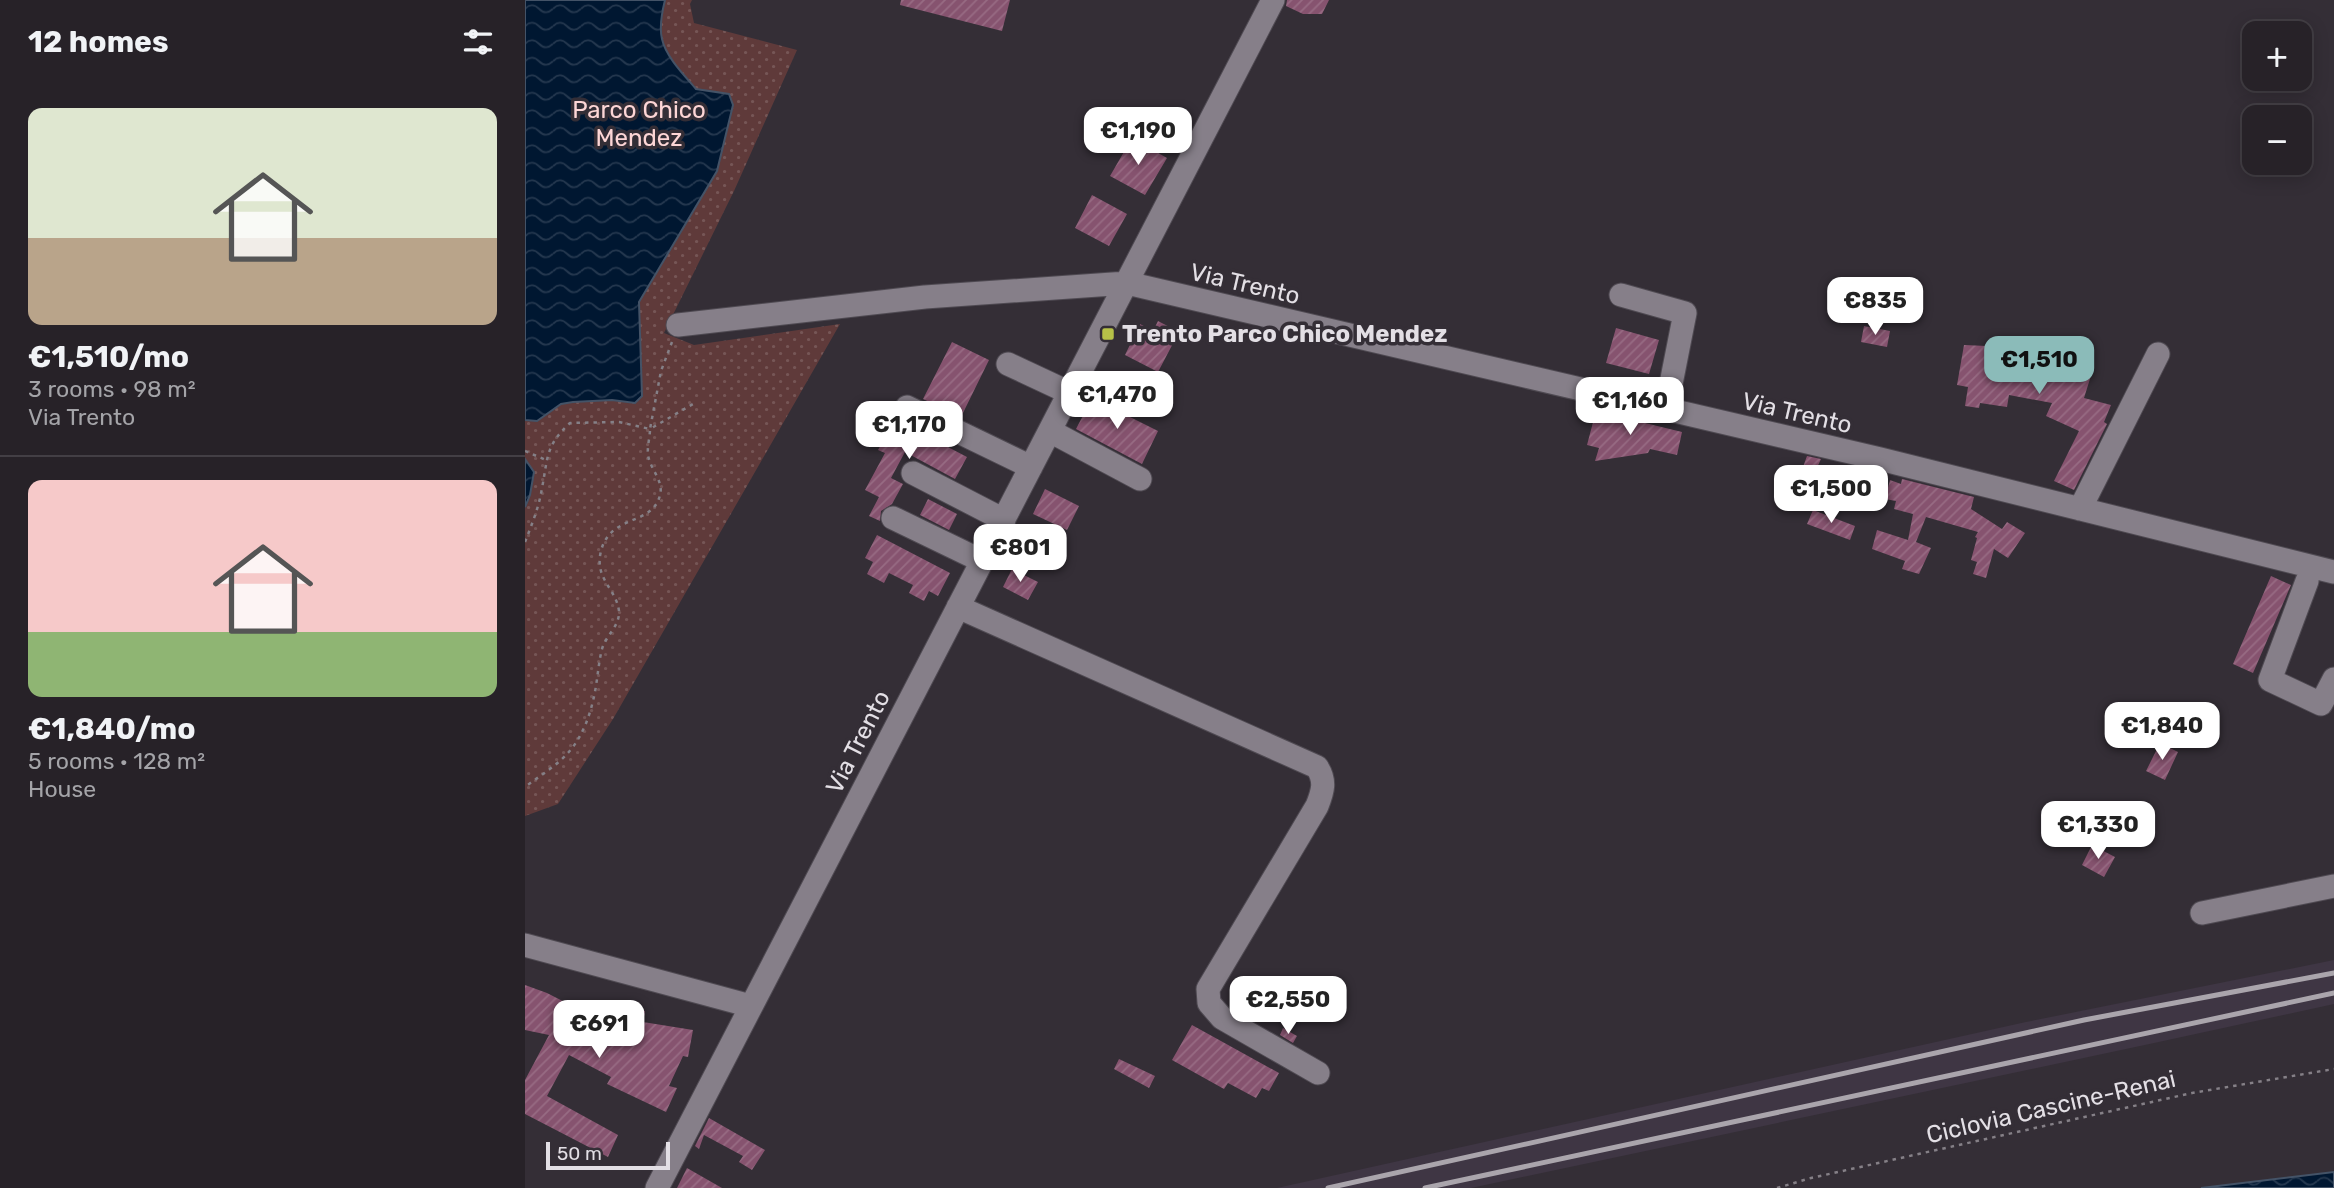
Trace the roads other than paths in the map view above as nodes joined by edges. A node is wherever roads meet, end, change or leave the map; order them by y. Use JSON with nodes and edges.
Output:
{"nodes":[{"id":1,"x":1273,"y":0,"type":"edge"},
{"id":2,"x":1127,"y":283,"type":"junction"},
{"id":3,"x":1621,"y":295,"type":"dead end"},
{"id":4,"x":678,"y":325,"type":"road end"},
{"id":5,"x":2158,"y":354,"type":"dead end"},
{"id":6,"x":1008,"y":364,"type":"dead end"},
{"id":7,"x":1070,"y":393,"type":"junction"},
{"id":8,"x":907,"y":407,"type":"dead end"},
{"id":9,"x":1666,"y":409,"type":"junction"},
{"id":10,"x":1050,"y":431,"type":"junction"},
{"id":11,"x":1031,"y":467,"type":"junction"},
{"id":12,"x":913,"y":473,"type":"dead end"},
{"id":13,"x":1140,"y":479,"type":"dead end"},
{"id":14,"x":2080,"y":509,"type":"junction"},
{"id":15,"x":1004,"y":520,"type":"junction"},
{"id":16,"x":895,"y":525,"type":"dead end"},
{"id":17,"x":980,"y":566,"type":"junction"},
{"id":18,"x":2334,"y":572,"type":"edge"},
{"id":19,"x":2307,"y":580,"type":"dead end"},
{"id":20,"x":958,"y":607,"type":"junction"},
{"id":21,"x":2334,"y":679,"type":"edge"},
{"id":22,"x":2327,"y":706,"type":"edge"},
{"id":23,"x":2334,"y":886,"type":"edge"},
{"id":24,"x":2202,"y":913,"type":"dead end"},
{"id":25,"x":525,"y":945,"type":"edge"},
{"id":26,"x":751,"y":1006,"type":"junction"},
{"id":27,"x":1318,"y":1073,"type":"dead end"},
{"id":28,"x":657,"y":1188,"type":"edge"}],
"edges":[{"from":1,"to":2,"type":"street","name":"Via Trento"},
{"from":2,"to":4,"type":"street"},
{"from":2,"to":7,"type":"street","name":"Via Trento"},
{"from":2,"to":9,"type":"street","name":"Via Trento"},
{"from":3,"to":9,"type":"street"},
{"from":5,"to":14,"type":"street"},
{"from":6,"to":7,"type":"street"},
{"from":7,"to":10,"type":"street","name":"Via Trento"},
{"from":8,"to":11,"type":"street"},
{"from":9,"to":14,"type":"street","name":"Via Trento"},
{"from":10,"to":11,"type":"street","name":"Via Trento"},
{"from":10,"to":13,"type":"street"},
{"from":11,"to":15,"type":"street","name":"Via Trento"},
{"from":12,"to":15,"type":"street"},
{"from":14,"to":18,"type":"street","name":"Via Trento"},
{"from":15,"to":17,"type":"street","name":"Via Trento"},
{"from":16,"to":17,"type":"street"},
{"from":17,"to":20,"type":"street","name":"Via Trento"},
{"from":19,"to":22,"type":"street"},
{"from":20,"to":26,"type":"street","name":"Via Trento"},
{"from":20,"to":27,"type":"street"},
{"from":21,"to":22,"type":"street"},
{"from":23,"to":24,"type":"street"},
{"from":25,"to":26,"type":"street"},
{"from":26,"to":28,"type":"street","name":"Via Trento"}]}
